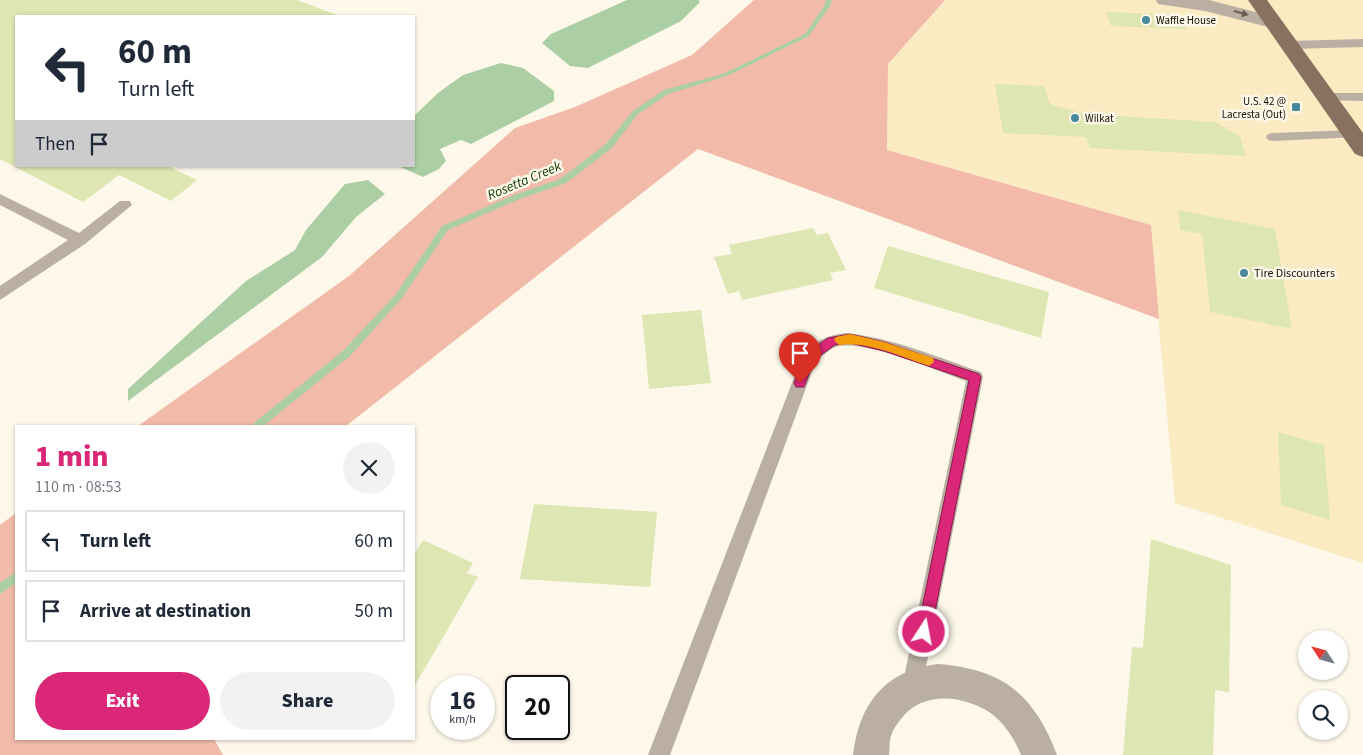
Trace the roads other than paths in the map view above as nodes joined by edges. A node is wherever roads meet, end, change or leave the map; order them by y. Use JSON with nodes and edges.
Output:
{"nodes":[{"id":1,"x":1174,"y":0,"type":"edge"},
{"id":2,"x":1257,"y":0,"type":"edge"},
{"id":3,"x":1272,"y":22,"type":"junction"},
{"id":4,"x":1363,"y":43,"type":"edge"},
{"id":5,"x":1290,"y":45,"type":"junction"},
{"id":6,"x":1327,"y":97,"type":"junction"},
{"id":7,"x":1363,"y":97,"type":"edge"},
{"id":8,"x":1272,"y":137,"type":"dead end"},
{"id":9,"x":1360,"y":139,"type":"edge"},
{"id":10,"x":0,"y":199,"type":"edge"},
{"id":11,"x":125,"y":205,"type":"dead end"},
{"id":12,"x":80,"y":240,"type":"junction"},
{"id":13,"x":0,"y":294,"type":"edge"},
{"id":14,"x":912,"y":687,"type":"junction"},
{"id":15,"x":659,"y":755,"type":"edge"},
{"id":16,"x":871,"y":755,"type":"edge"},
{"id":17,"x":1039,"y":755,"type":"edge"}],
"edges":[{"from":1,"to":3,"type":"street","one_way":true},
{"from":2,"to":3,"type":"main road"},
{"from":3,"to":5,"type":"main road"},
{"from":4,"to":5,"type":"lane"},
{"from":5,"to":6,"type":"main road"},
{"from":6,"to":7,"type":"lane"},
{"from":6,"to":9,"type":"main road"},
{"from":8,"to":9,"type":"lane"},
{"from":10,"to":12,"type":"lane"},
{"from":11,"to":12,"type":"lane"},
{"from":12,"to":13,"type":"lane"},
{"from":14,"to":15,"type":"lane"},
{"from":14,"to":16,"type":"street"},
{"from":14,"to":17,"type":"street"}]}
